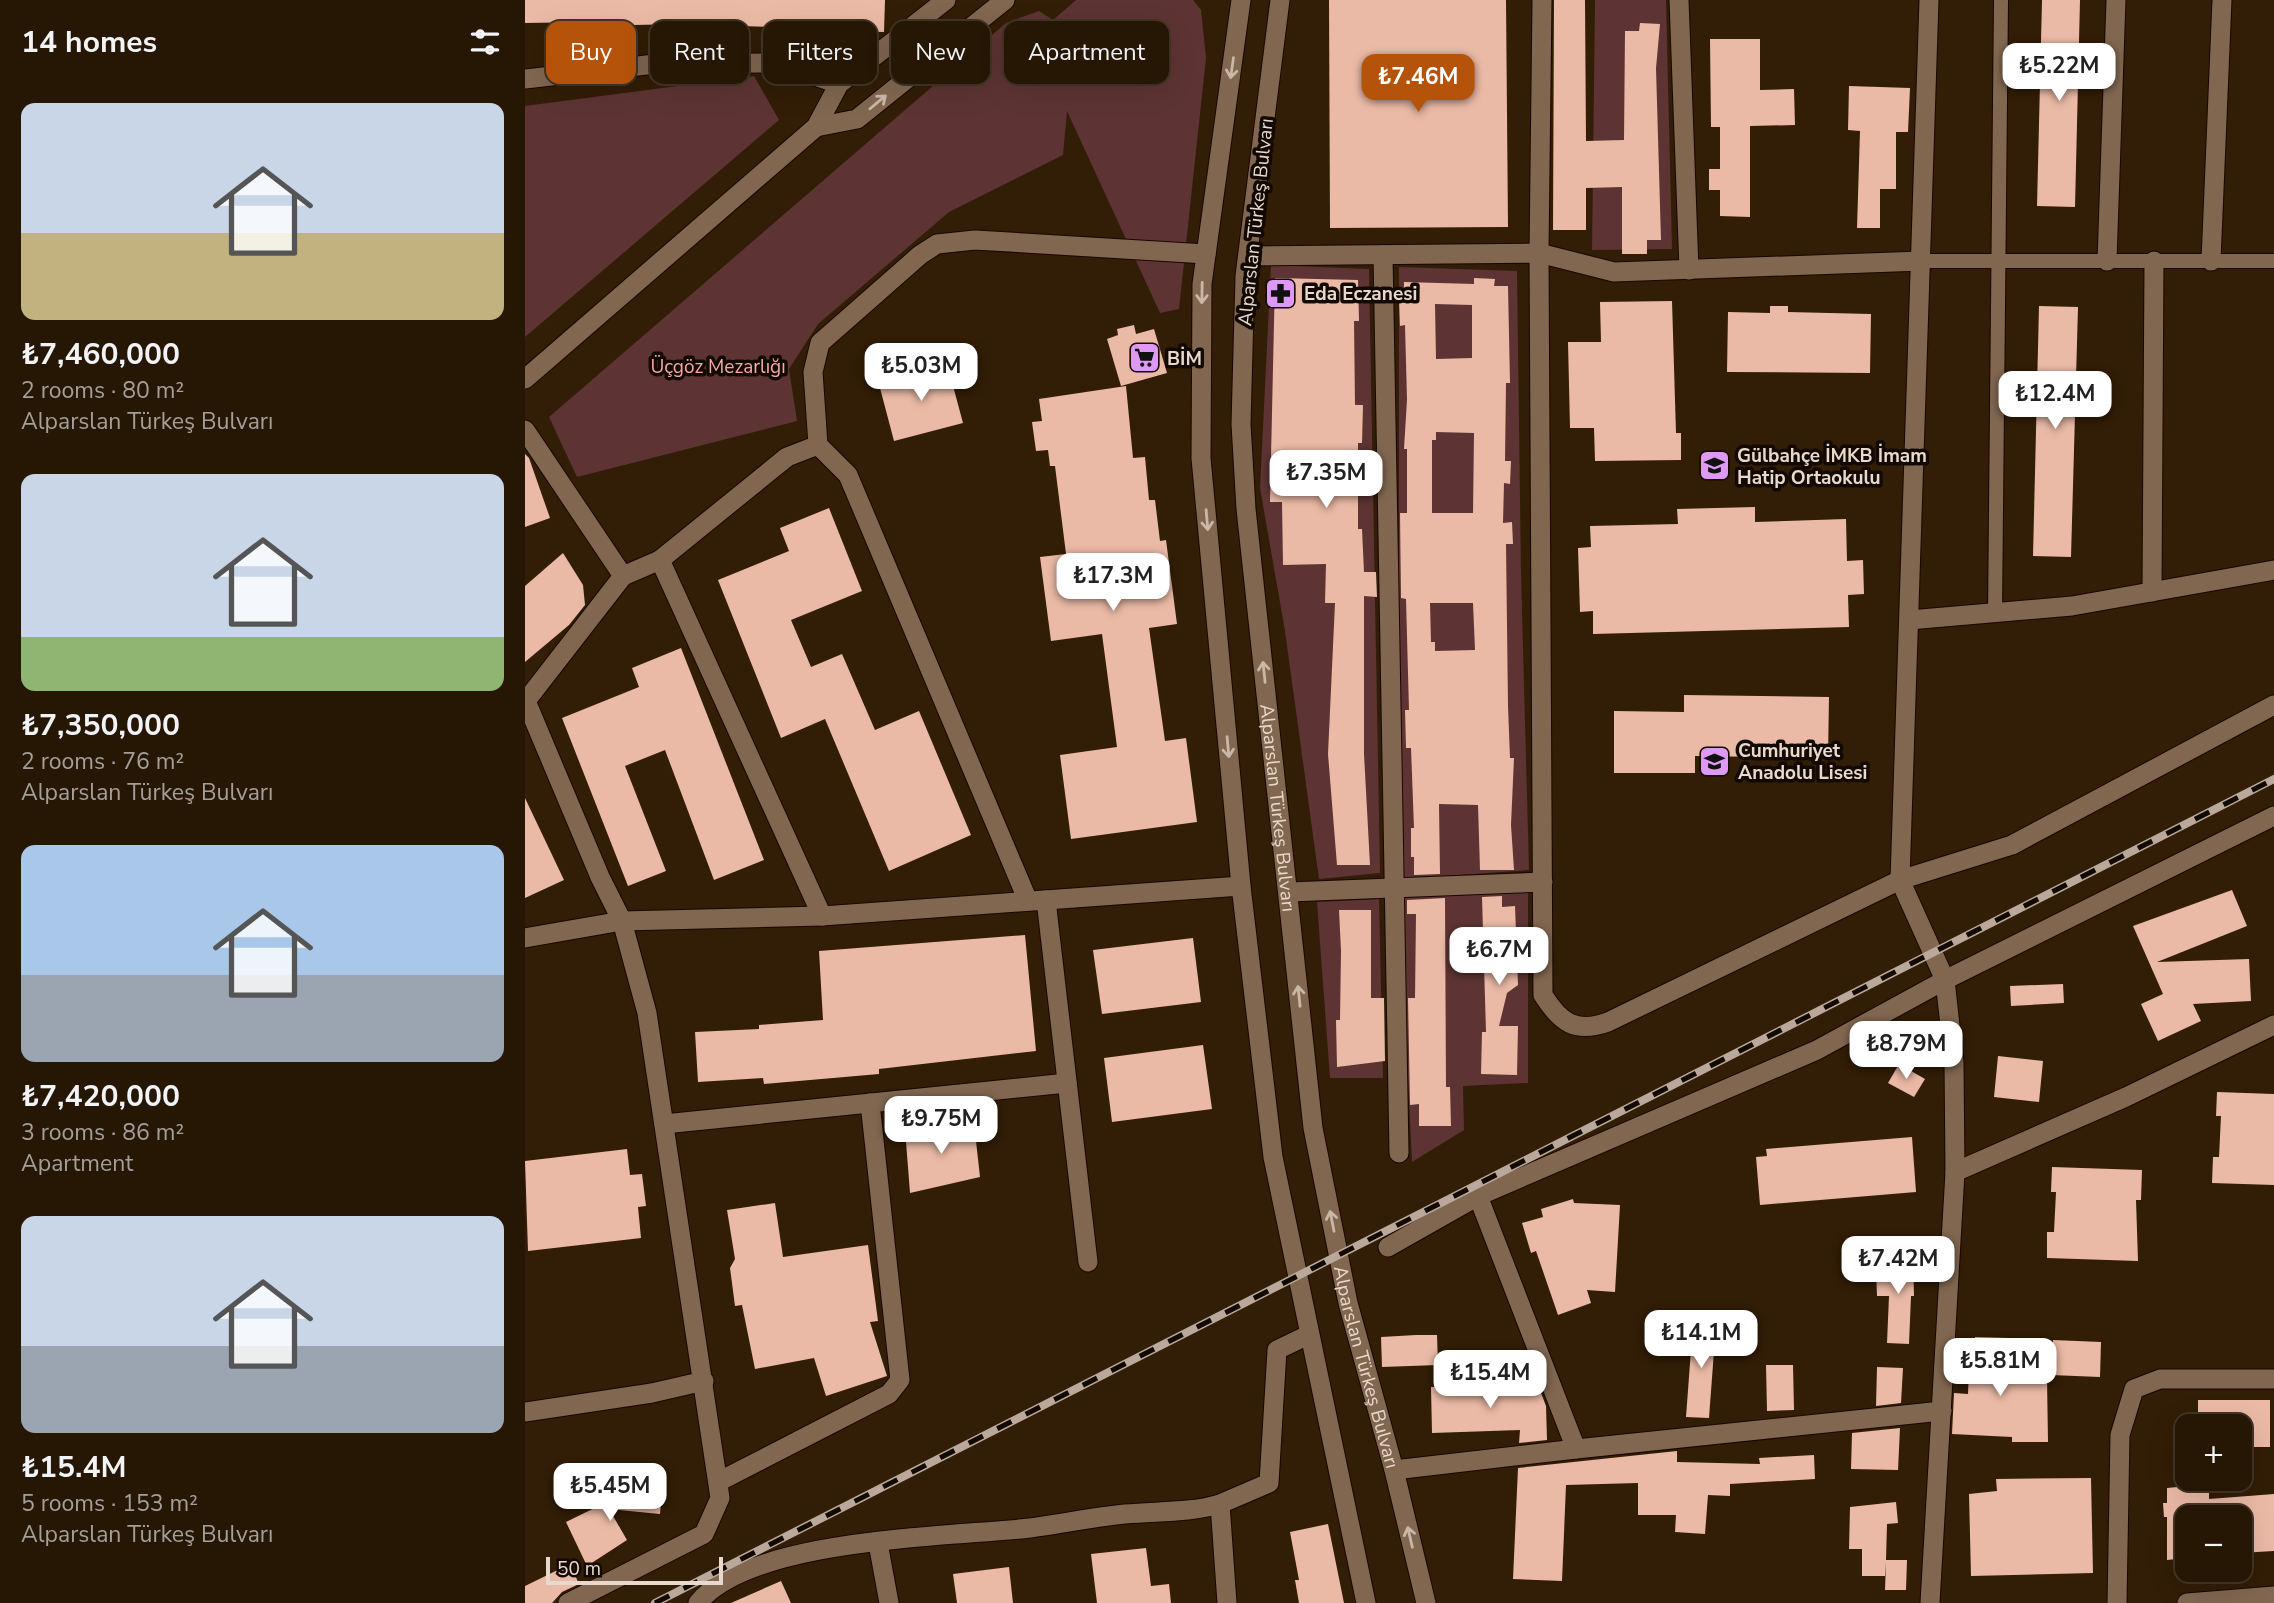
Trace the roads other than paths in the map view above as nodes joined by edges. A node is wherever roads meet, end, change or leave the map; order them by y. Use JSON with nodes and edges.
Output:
{"nodes":[{"id":1,"x":947,"y":0,"type":"edge"},
{"id":2,"x":1005,"y":0,"type":"edge"},
{"id":3,"x":1228,"y":0,"type":"edge"},
{"id":4,"x":1241,"y":0,"type":"edge"},
{"id":5,"x":1280,"y":0,"type":"edge"},
{"id":6,"x":1542,"y":0,"type":"edge"},
{"id":7,"x":1679,"y":0,"type":"edge"},
{"id":8,"x":1929,"y":0,"type":"edge"},
{"id":9,"x":2001,"y":0,"type":"edge"},
{"id":10,"x":2116,"y":0,"type":"edge"},
{"id":11,"x":2222,"y":0,"type":"edge"},
{"id":12,"x":1239,"y":20,"type":"junction"},
{"id":13,"x":877,"y":54,"type":"edge"},
{"id":14,"x":763,"y":63,"type":"edge"},
{"id":15,"x":525,"y":79,"type":"edge"},
{"id":16,"x":839,"y":84,"type":"edge"},
{"id":17,"x":816,"y":127,"type":"junction"},
{"id":18,"x":1539,"y":253,"type":"junction"},
{"id":19,"x":1206,"y":254,"type":"junction"},
{"id":20,"x":1383,"y":255,"type":"junction"},
{"id":21,"x":1248,"y":256,"type":"junction"},
{"id":22,"x":1922,"y":261,"type":"junction"},
{"id":23,"x":1997,"y":261,"type":"junction"},
{"id":24,"x":2107,"y":261,"type":"junction"},
{"id":25,"x":2154,"y":261,"type":"junction"},
{"id":26,"x":2211,"y":261,"type":"junction"},
{"id":27,"x":2274,"y":261,"type":"edge"},
{"id":28,"x":1689,"y":270,"type":"junction"},
{"id":29,"x":525,"y":379,"type":"edge"},
{"id":30,"x":525,"y":430,"type":"edge"},
{"id":31,"x":818,"y":445,"type":"junction"},
{"id":32,"x":660,"y":560,"type":"junction"},
{"id":33,"x":2274,"y":570,"type":"edge"},
{"id":34,"x":623,"y":576,"type":"junction"},
{"id":35,"x":2152,"y":592,"type":"junction"},
{"id":36,"x":1994,"y":612,"type":"junction"},
{"id":37,"x":1909,"y":620,"type":"junction"},
{"id":38,"x":526,"y":702,"type":"edge"},
{"id":39,"x":2274,"y":705,"type":"edge"},
{"id":40,"x":2274,"y":816,"type":"edge"},
{"id":41,"x":1900,"y":880,"type":"junction"},
{"id":42,"x":1543,"y":882,"type":"junction"},
{"id":43,"x":1241,"y":886,"type":"junction"},
{"id":44,"x":1394,"y":888,"type":"junction"},
{"id":45,"x":1289,"y":892,"type":"junction"},
{"id":46,"x":1037,"y":901,"type":"junction"},
{"id":47,"x":822,"y":916,"type":"junction"},
{"id":48,"x":622,"y":921,"type":"junction"},
{"id":49,"x":525,"y":938,"type":"edge"},
{"id":50,"x":1945,"y":980,"type":"junction"},
{"id":51,"x":2274,"y":1024,"type":"edge"},
{"id":52,"x":1067,"y":1083,"type":"junction"},
{"id":53,"x":870,"y":1103,"type":"junction"},
{"id":54,"x":664,"y":1124,"type":"junction"},
{"id":55,"x":1399,"y":1153,"type":"dead end"},
{"id":56,"x":1955,"y":1172,"type":"junction"},
{"id":57,"x":1478,"y":1196,"type":"junction"},
{"id":58,"x":1388,"y":1247,"type":"dead end"},
{"id":59,"x":1088,"y":1262,"type":"dead end"},
{"id":60,"x":1308,"y":1335,"type":"junction"},
{"id":61,"x":2274,"y":1379,"type":"edge"},
{"id":62,"x":704,"y":1381,"type":"junction"},
{"id":63,"x":1942,"y":1411,"type":"junction"},
{"id":64,"x":525,"y":1412,"type":"edge"},
{"id":65,"x":1576,"y":1450,"type":"junction"},
{"id":66,"x":1394,"y":1470,"type":"junction"},
{"id":67,"x":718,"y":1482,"type":"junction"},
{"id":68,"x":1220,"y":1504,"type":"junction"},
{"id":69,"x":878,"y":1544,"type":"junction"},
{"id":70,"x":2274,"y":1595,"type":"edge"},
{"id":71,"x":568,"y":1603,"type":"edge"},
{"id":72,"x":698,"y":1603,"type":"edge"},
{"id":73,"x":888,"y":1603,"type":"edge"},
{"id":74,"x":1227,"y":1603,"type":"edge"},
{"id":75,"x":1366,"y":1603,"type":"edge"},
{"id":76,"x":1426,"y":1603,"type":"edge"},
{"id":77,"x":1930,"y":1603,"type":"edge"},
{"id":78,"x":2116,"y":1603,"type":"edge"},
{"id":79,"x":2187,"y":1603,"type":"edge"}],
"edges":[{"from":1,"to":13,"type":"street"},
{"from":17,"to":2,"type":"street","one_way":true},
{"from":3,"to":12,"type":"street"},
{"from":4,"to":12,"type":"street"},
{"from":5,"to":21,"type":"street","name":"Alparslan Türkeş Bulvarı"},
{"from":6,"to":18,"type":"street"},
{"from":7,"to":28,"type":"street"},
{"from":8,"to":22,"type":"street"},
{"from":9,"to":23,"type":"lane"},
{"from":10,"to":24,"type":"street"},
{"from":11,"to":26,"type":"street"},
{"from":12,"to":19,"type":"street","one_way":true},
{"from":14,"to":15,"type":"street"},
{"from":16,"to":17,"type":"street"},
{"from":17,"to":29,"type":"street"},
{"from":18,"to":20,"type":"street"},
{"from":18,"to":28,"type":"street"},
{"from":18,"to":42,"type":"street"},
{"from":19,"to":31,"type":"street"},
{"from":19,"to":43,"type":"street","one_way":true},
{"from":20,"to":21,"type":"street"},
{"from":20,"to":44,"type":"street"},
{"from":45,"to":21,"type":"street","name":"Alparslan Türkeş Bulvarı","one_way":true},
{"from":22,"to":23,"type":"lane"},
{"from":22,"to":28,"type":"street"},
{"from":22,"to":37,"type":"street"},
{"from":23,"to":24,"type":"lane"},
{"from":23,"to":36,"type":"lane"},
{"from":24,"to":25,"type":"lane"},
{"from":25,"to":26,"type":"lane"},
{"from":25,"to":35,"type":"street"},
{"from":26,"to":27,"type":"lane"},
{"from":30,"to":34,"type":"street"},
{"from":31,"to":32,"type":"street"},
{"from":31,"to":46,"type":"street"},
{"from":32,"to":34,"type":"street"},
{"from":32,"to":47,"type":"street"},
{"from":33,"to":35,"type":"street"},
{"from":34,"to":38,"type":"street"},
{"from":35,"to":36,"type":"street"},
{"from":36,"to":37,"type":"street"},
{"from":37,"to":41,"type":"street"},
{"from":38,"to":48,"type":"street"},
{"from":39,"to":41,"type":"street"},
{"from":40,"to":50,"type":"street"},
{"from":41,"to":42,"type":"street"},
{"from":41,"to":50,"type":"street"},
{"from":42,"to":44,"type":"street"},
{"from":43,"to":46,"type":"street"},
{"from":43,"to":60,"type":"street"},
{"from":44,"to":45,"type":"street"},
{"from":44,"to":55,"type":"street"},
{"from":66,"to":45,"type":"street","name":"Alparslan Türkeş Bulvarı","one_way":true},
{"from":46,"to":47,"type":"street"},
{"from":46,"to":52,"type":"street"},
{"from":47,"to":48,"type":"street"},
{"from":48,"to":49,"type":"street"},
{"from":48,"to":54,"type":"street"},
{"from":50,"to":56,"type":"street"},
{"from":50,"to":57,"type":"street"},
{"from":51,"to":56,"type":"street"},
{"from":52,"to":53,"type":"street"},
{"from":52,"to":59,"type":"street"},
{"from":53,"to":54,"type":"street"},
{"from":53,"to":67,"type":"street"},
{"from":54,"to":62,"type":"street"},
{"from":56,"to":63,"type":"street"},
{"from":57,"to":58,"type":"street"},
{"from":57,"to":65,"type":"street"},
{"from":60,"to":68,"type":"street"},
{"from":60,"to":75,"type":"street"},
{"from":61,"to":78,"type":"street"},
{"from":62,"to":64,"type":"street"},
{"from":62,"to":67,"type":"street"},
{"from":63,"to":65,"type":"street"},
{"from":63,"to":77,"type":"street"},
{"from":65,"to":66,"type":"street"},
{"from":76,"to":66,"type":"street","name":"Alparslan Türkeş Bulvarı","one_way":true},
{"from":67,"to":71,"type":"street"},
{"from":68,"to":69,"type":"street"},
{"from":68,"to":74,"type":"street"},
{"from":69,"to":72,"type":"street"},
{"from":69,"to":73,"type":"street"},
{"from":70,"to":79,"type":"street"}]}
